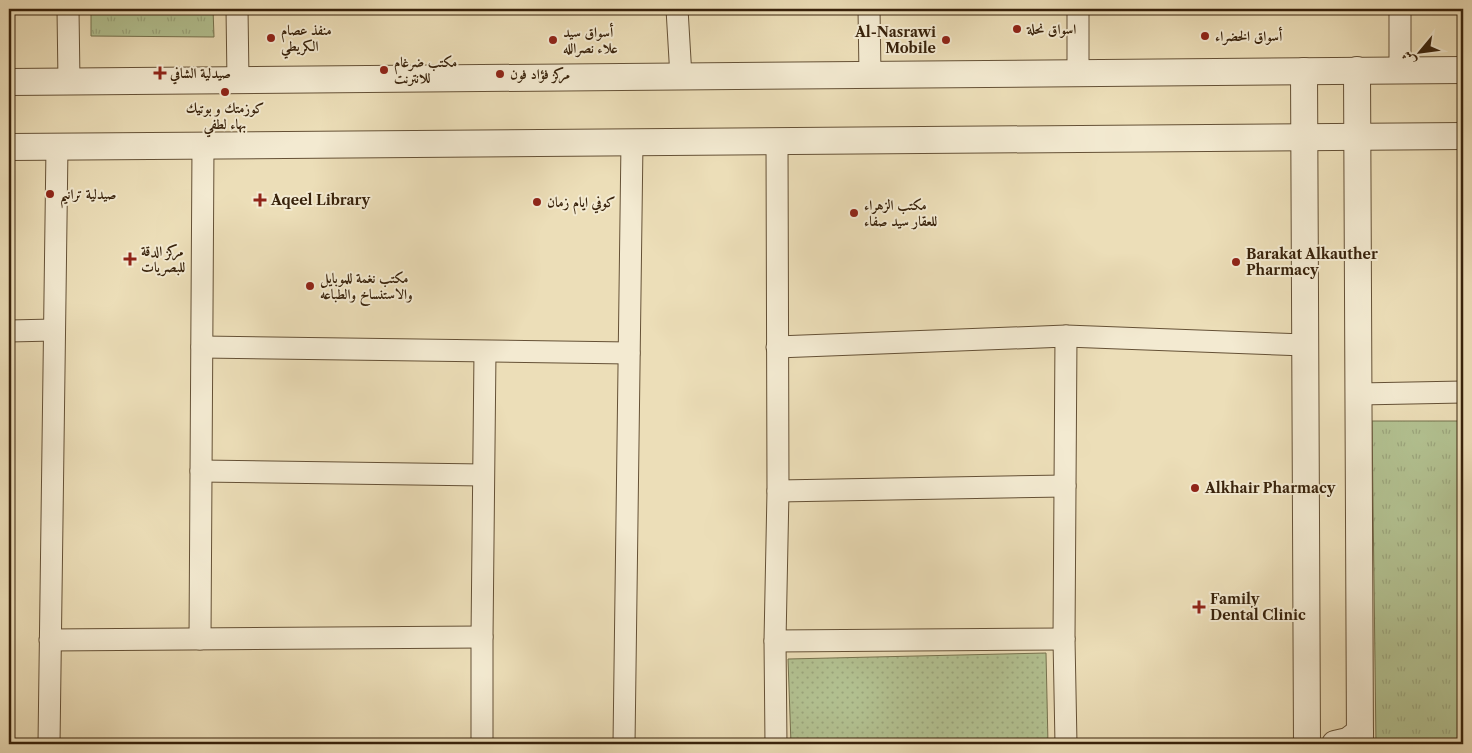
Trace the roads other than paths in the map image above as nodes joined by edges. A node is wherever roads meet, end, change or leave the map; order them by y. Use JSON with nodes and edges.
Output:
{"nodes":[{"id":1,"x":68,"y":9,"type":"edge"},
{"id":2,"x":237,"y":9,"type":"edge"},
{"id":3,"x":677,"y":9,"type":"edge"},
{"id":4,"x":869,"y":9,"type":"edge"},
{"id":5,"x":1078,"y":9,"type":"edge"},
{"id":6,"x":1400,"y":9,"type":"edge"},
{"id":7,"x":1357,"y":70,"type":"junction"},
{"id":8,"x":1400,"y":70,"type":"junction"},
{"id":9,"x":1463,"y":70,"type":"edge"},
{"id":10,"x":1304,"y":71,"type":"junction"},
{"id":11,"x":1078,"y":73,"type":"junction"},
{"id":12,"x":870,"y":75,"type":"junction"},
{"id":13,"x":681,"y":77,"type":"junction"},
{"id":14,"x":238,"y":80,"type":"junction"},
{"id":15,"x":9,"y":82,"type":"edge"},
{"id":16,"x":68,"y":82,"type":"junction"},
{"id":17,"x":1463,"y":136,"type":"edge"},
{"id":18,"x":1304,"y":137,"type":"junction"},
{"id":19,"x":1358,"y":137,"type":"junction"},
{"id":20,"x":777,"y":141,"type":"junction"},
{"id":21,"x":632,"y":142,"type":"junction"},
{"id":22,"x":203,"y":146,"type":"junction"},
{"id":23,"x":9,"y":147,"type":"edge"},
{"id":24,"x":57,"y":147,"type":"junction"},
{"id":25,"x":54,"y":330,"type":"junction"},
{"id":26,"x":9,"y":331,"type":"edge"},
{"id":27,"x":1066,"y":336,"type":"junction"},
{"id":28,"x":1305,"y":345,"type":"junction"},
{"id":29,"x":202,"y":347,"type":"junction"},
{"id":30,"x":778,"y":347,"type":"junction"},
{"id":31,"x":485,"y":352,"type":"junction"},
{"id":32,"x":629,"y":353,"type":"junction"},
{"id":33,"x":1463,"y":392,"type":"edge"},
{"id":34,"x":1359,"y":394,"type":"junction"},
{"id":35,"x":201,"y":471,"type":"junction"},
{"id":36,"x":483,"y":475,"type":"junction"},
{"id":37,"x":1064,"y":486,"type":"junction"},
{"id":38,"x":778,"y":491,"type":"junction"},
{"id":39,"x":482,"y":637,"type":"junction"},
{"id":40,"x":200,"y":639,"type":"junction"},
{"id":41,"x":1064,"y":639,"type":"junction"},
{"id":42,"x":50,"y":640,"type":"junction"},
{"id":43,"x":775,"y":641,"type":"junction"},
{"id":44,"x":1360,"y":738,"type":"edge"},
{"id":45,"x":1307,"y":740,"type":"edge"},
{"id":46,"x":49,"y":744,"type":"edge"},
{"id":47,"x":482,"y":744,"type":"edge"},
{"id":48,"x":624,"y":744,"type":"edge"},
{"id":49,"x":776,"y":744,"type":"edge"},
{"id":50,"x":1066,"y":744,"type":"edge"},
{"id":51,"x":1333,"y":744,"type":"edge"}],
"edges":[{"from":1,"to":16,"type":"street"},
{"from":2,"to":14,"type":"street"},
{"from":3,"to":13,"type":"street"},
{"from":4,"to":12,"type":"street"},
{"from":5,"to":11,"type":"street"},
{"from":6,"to":8,"type":"street"},
{"from":7,"to":8,"type":"street"},
{"from":7,"to":10,"type":"street"},
{"from":7,"to":19,"type":"street"},
{"from":8,"to":9,"type":"street"},
{"from":10,"to":11,"type":"street"},
{"from":10,"to":18,"type":"street"},
{"from":11,"to":12,"type":"street"},
{"from":12,"to":13,"type":"street"},
{"from":13,"to":14,"type":"street"},
{"from":14,"to":16,"type":"street"},
{"from":15,"to":16,"type":"street"},
{"from":17,"to":19,"type":"street"},
{"from":18,"to":19,"type":"street"},
{"from":18,"to":20,"type":"street"},
{"from":18,"to":28,"type":"street"},
{"from":19,"to":34,"type":"street"},
{"from":20,"to":21,"type":"street"},
{"from":20,"to":30,"type":"street"},
{"from":21,"to":22,"type":"street"},
{"from":21,"to":32,"type":"street"},
{"from":22,"to":24,"type":"street"},
{"from":22,"to":29,"type":"street"},
{"from":23,"to":24,"type":"street"},
{"from":24,"to":25,"type":"street"},
{"from":25,"to":26,"type":"street"},
{"from":25,"to":42,"type":"street"},
{"from":27,"to":28,"type":"street"},
{"from":27,"to":30,"type":"street"},
{"from":27,"to":37,"type":"street"},
{"from":28,"to":45,"type":"street"},
{"from":29,"to":31,"type":"street"},
{"from":29,"to":35,"type":"street"},
{"from":30,"to":38,"type":"street"},
{"from":31,"to":32,"type":"street"},
{"from":31,"to":36,"type":"street"},
{"from":32,"to":48,"type":"street"},
{"from":33,"to":34,"type":"street"},
{"from":34,"to":44,"type":"street"},
{"from":35,"to":36,"type":"street"},
{"from":35,"to":40,"type":"street"},
{"from":36,"to":39,"type":"street"},
{"from":37,"to":38,"type":"street"},
{"from":37,"to":41,"type":"street"},
{"from":38,"to":43,"type":"street"},
{"from":39,"to":40,"type":"street"},
{"from":39,"to":47,"type":"street"},
{"from":40,"to":42,"type":"street"},
{"from":41,"to":43,"type":"street"},
{"from":41,"to":50,"type":"street"},
{"from":42,"to":46,"type":"street"},
{"from":43,"to":49,"type":"street"},
{"from":44,"to":51,"type":"street"},
{"from":45,"to":51,"type":"street"}]}
